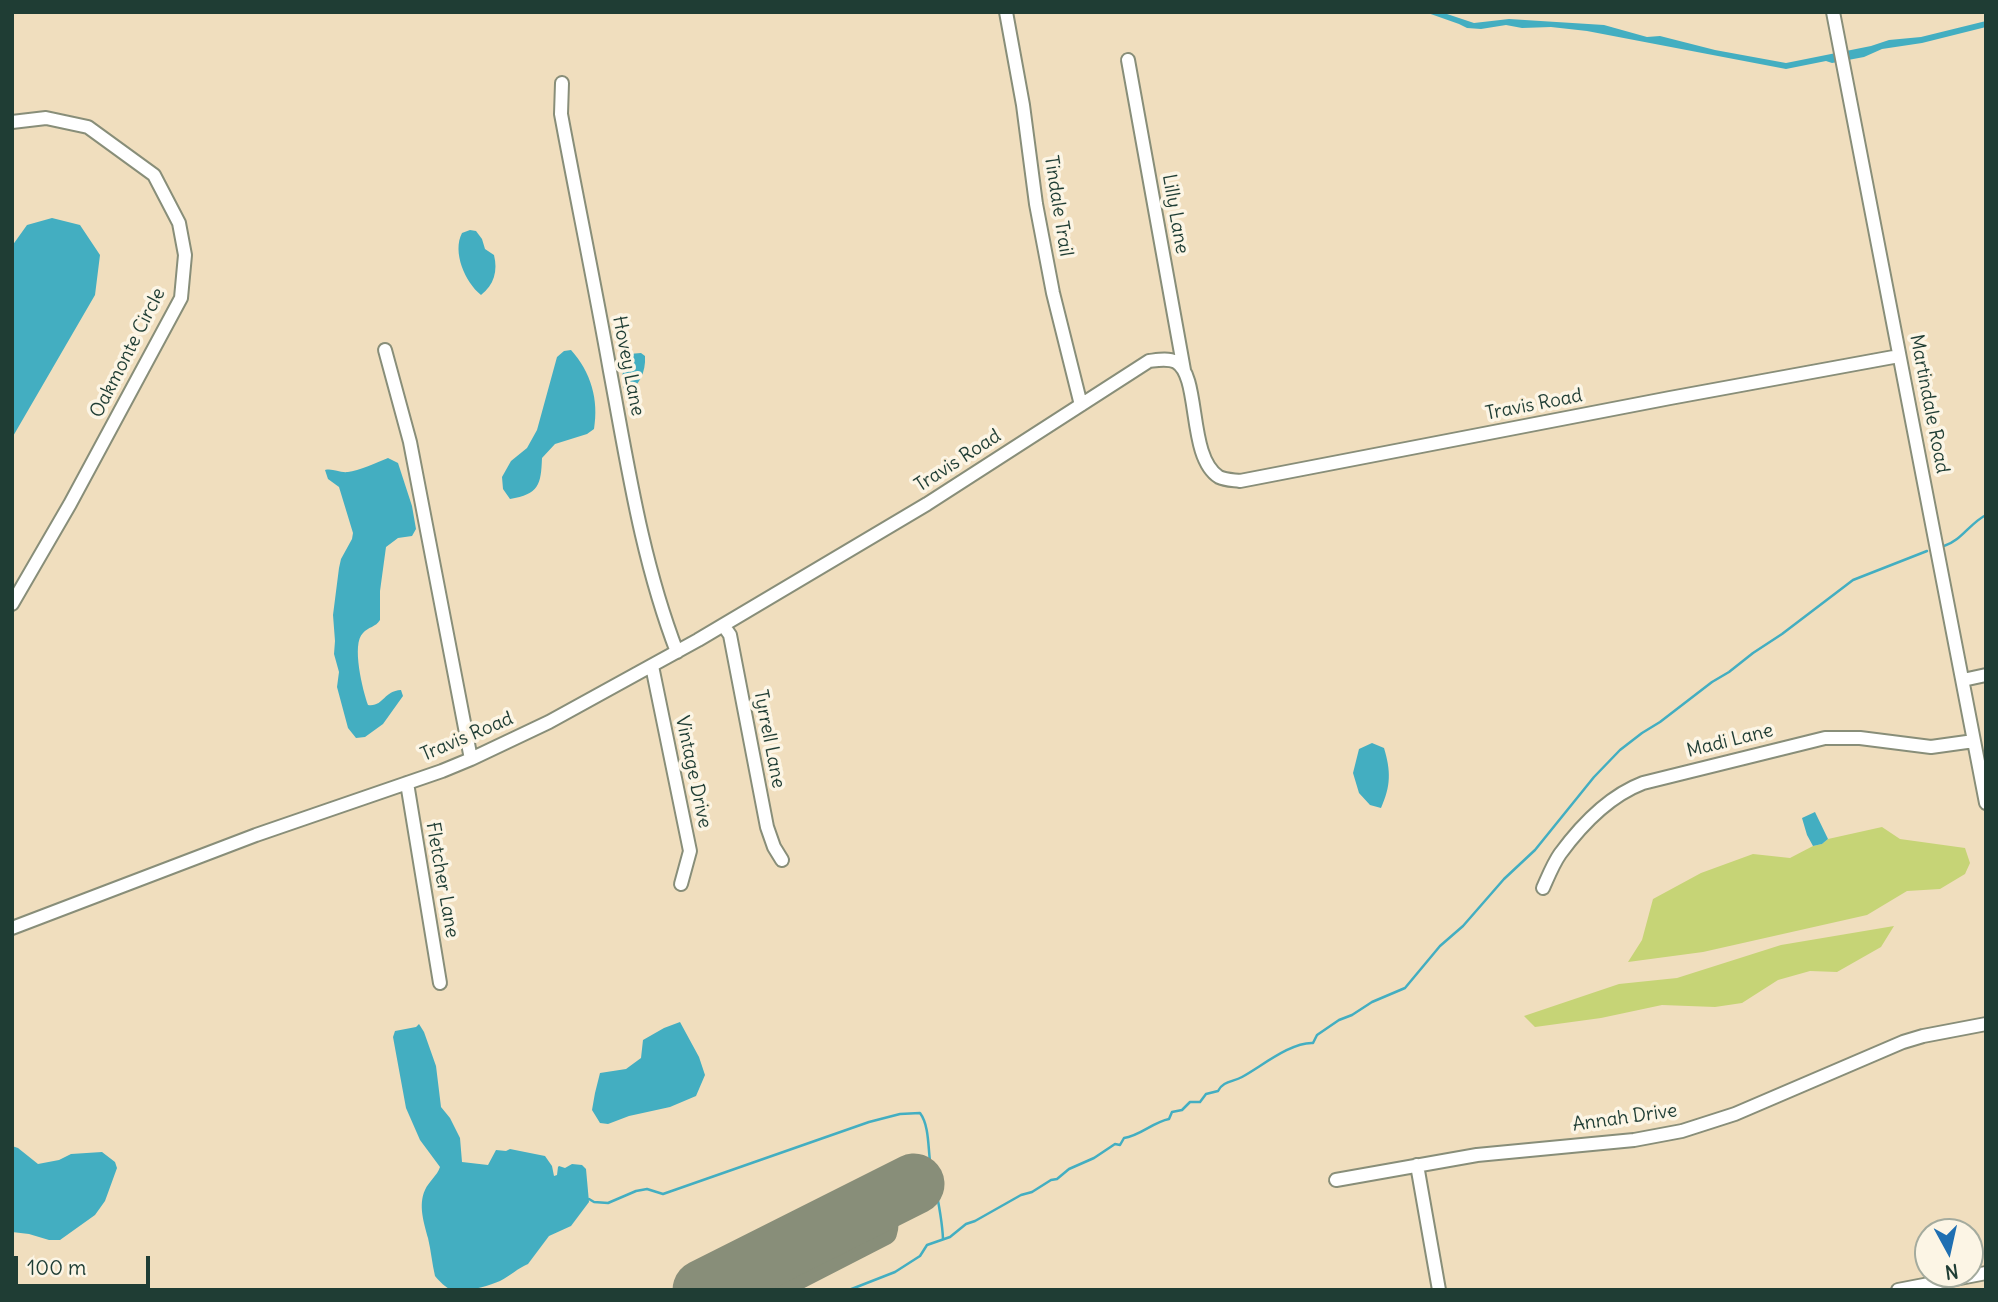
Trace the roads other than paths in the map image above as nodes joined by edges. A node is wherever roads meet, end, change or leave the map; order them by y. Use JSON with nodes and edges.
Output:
{"nodes":[{"id":1,"x":1006,"y":12,"type":"edge"},
{"id":2,"x":1833,"y":12,"type":"edge"},
{"id":3,"x":1128,"y":60,"type":"dead end"},
{"id":4,"x":562,"y":83,"type":"dead end"},
{"id":5,"x":12,"y":122,"type":"edge"},
{"id":6,"x":384,"y":350,"type":"dead end"},
{"id":7,"x":1899,"y":356,"type":"junction"},
{"id":8,"x":1185,"y":374,"type":"junction"},
{"id":9,"x":1081,"y":405,"type":"junction"},
{"id":10,"x":12,"y":604,"type":"edge"},
{"id":11,"x":723,"y":625,"type":"junction"},
{"id":12,"x":677,"y":652,"type":"junction"},
{"id":13,"x":652,"y":666,"type":"junction"},
{"id":14,"x":1986,"y":676,"type":"edge"},
{"id":15,"x":1963,"y":680,"type":"junction"},
{"id":16,"x":1974,"y":741,"type":"junction"},
{"id":17,"x":471,"y":759,"type":"junction"},
{"id":18,"x":407,"y":783,"type":"junction"},
{"id":19,"x":1986,"y":803,"type":"edge"},
{"id":20,"x":782,"y":860,"type":"dead end"},
{"id":21,"x":681,"y":884,"type":"dead end"},
{"id":22,"x":1543,"y":888,"type":"dead end"},
{"id":23,"x":12,"y":928,"type":"edge"},
{"id":24,"x":440,"y":983,"type":"dead end"},
{"id":25,"x":1986,"y":1024,"type":"edge"},
{"id":26,"x":1416,"y":1165,"type":"junction"},
{"id":27,"x":1336,"y":1180,"type":"dead end"},
{"id":28,"x":1986,"y":1273,"type":"edge"},
{"id":29,"x":1439,"y":1290,"type":"edge"},
{"id":30,"x":1898,"y":1290,"type":"edge"}],
"edges":[{"from":1,"to":9,"type":"street","name":"Tindale Trail"},
{"from":2,"to":7,"type":"street","name":"Martindale Road"},
{"from":3,"to":8,"type":"street","name":"Lilly Lane"},
{"from":4,"to":12,"type":"street","name":"Hovey Lane"},
{"from":5,"to":10,"type":"street","name":"Oakmonte Circle"},
{"from":6,"to":17,"type":"street"},
{"from":7,"to":8,"type":"street","name":"Travis Road"},
{"from":7,"to":15,"type":"street","name":"Martindale Road"},
{"from":8,"to":9,"type":"street","name":"Travis Road"},
{"from":9,"to":11,"type":"street","name":"Travis Road"},
{"from":11,"to":12,"type":"street","name":"Travis Road"},
{"from":11,"to":20,"type":"street","name":"Tyrrell Lane"},
{"from":12,"to":13,"type":"street","name":"Travis Road"},
{"from":13,"to":17,"type":"street","name":"Travis Road"},
{"from":13,"to":21,"type":"street","name":"Vintage Drive"},
{"from":14,"to":15,"type":"street"},
{"from":15,"to":16,"type":"street","name":"Martindale Road"},
{"from":16,"to":19,"type":"street","name":"Martindale Road"},
{"from":16,"to":22,"type":"street","name":"Madi Lane"},
{"from":17,"to":18,"type":"street","name":"Travis Road"},
{"from":18,"to":23,"type":"street","name":"Travis Road"},
{"from":18,"to":24,"type":"street","name":"Fletcher Lane"},
{"from":25,"to":26,"type":"street","name":"Annah Drive"},
{"from":26,"to":27,"type":"street","name":"Annah Drive"},
{"from":26,"to":29,"type":"street"},
{"from":28,"to":30,"type":"street"}]}
